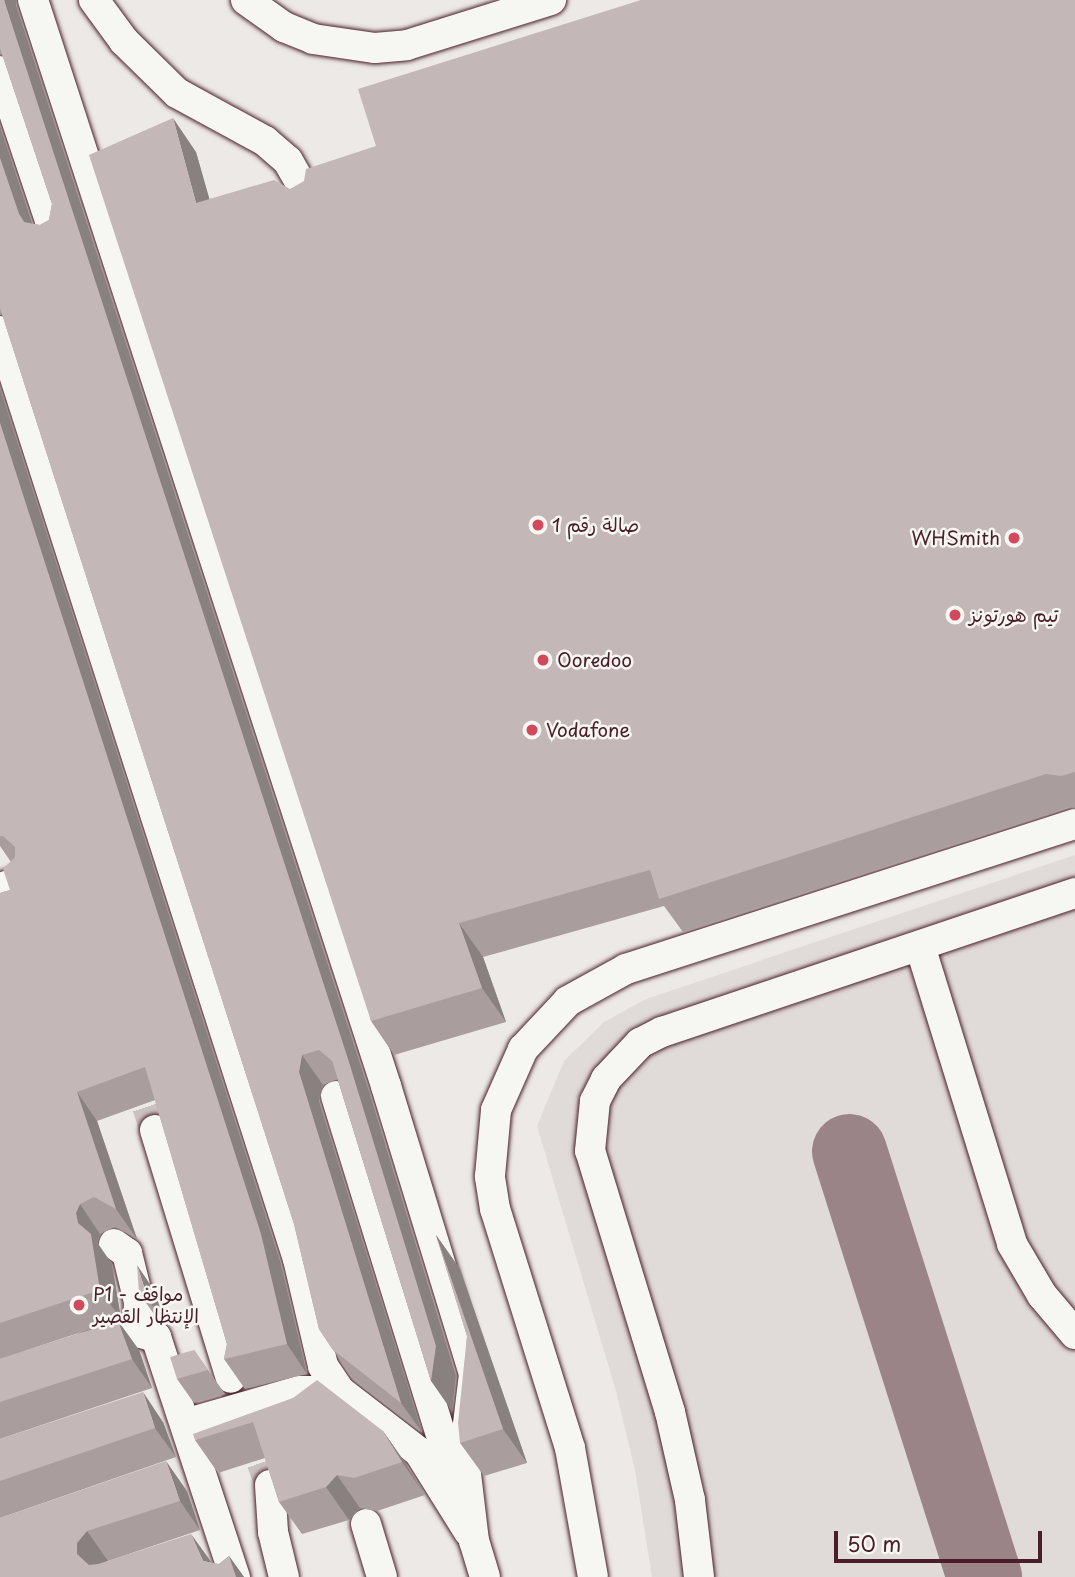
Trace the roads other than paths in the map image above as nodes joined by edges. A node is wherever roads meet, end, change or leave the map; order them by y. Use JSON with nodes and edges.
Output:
{"nodes":[{"id":1,"x":33,"y":0,"type":"edge"},
{"id":2,"x":94,"y":0,"type":"edge"},
{"id":3,"x":246,"y":0,"type":"edge"},
{"id":4,"x":551,"y":0,"type":"edge"},
{"id":5,"x":0,"y":71,"type":"edge"},
{"id":6,"x":313,"y":205,"type":"edge"},
{"id":7,"x":56,"y":238,"type":"edge"},
{"id":8,"x":0,"y":331,"type":"edge"},
{"id":9,"x":1075,"y":824,"type":"edge"},
{"id":10,"x":1075,"y":894,"type":"edge"},
{"id":11,"x":920,"y":946,"type":"junction"},
{"id":12,"x":336,"y":1096,"type":"edge"},
{"id":13,"x":155,"y":1130,"type":"tunnel mouth"},
{"id":14,"x":114,"y":1244,"type":"dead end"},
{"id":15,"x":138,"y":1332,"type":"junction"},
{"id":16,"x":1075,"y":1334,"type":"edge"},
{"id":17,"x":63,"y":1356,"type":"edge"},
{"id":18,"x":231,"y":1378,"type":"tunnel mouth"},
{"id":19,"x":340,"y":1391,"type":"junction"},
{"id":20,"x":171,"y":1410,"type":"junction"},
{"id":21,"x":206,"y":1456,"type":"junction"},
{"id":22,"x":270,"y":1485,"type":"tunnel mouth"},
{"id":23,"x":366,"y":1524,"type":"dead end"},
{"id":24,"x":474,"y":1541,"type":"junction"},
{"id":25,"x":235,"y":1577,"type":"edge"},
{"id":26,"x":284,"y":1577,"type":"edge"},
{"id":27,"x":382,"y":1577,"type":"edge"},
{"id":28,"x":485,"y":1577,"type":"edge"},
{"id":29,"x":593,"y":1577,"type":"edge"},
{"id":30,"x":699,"y":1577,"type":"edge"}],
"edges":[{"from":1,"to":24,"type":"street"},
{"from":2,"to":6,"type":"street"},
{"from":3,"to":4,"type":"street"},
{"from":5,"to":7,"type":"street"},
{"from":8,"to":19,"type":"street"},
{"from":9,"to":29,"type":"street"},
{"from":10,"to":11,"type":"street"},
{"from":11,"to":16,"type":"street"},
{"from":11,"to":30,"type":"street"},
{"from":12,"to":24,"type":"street"},
{"from":13,"to":18,"type":"street"},
{"from":14,"to":15,"type":"street"},
{"from":15,"to":17,"type":"street"},
{"from":15,"to":20,"type":"street"},
{"from":19,"to":20,"type":"street"},
{"from":19,"to":21,"type":"street"},
{"from":19,"to":24,"type":"street"},
{"from":20,"to":21,"type":"street"},
{"from":21,"to":25,"type":"street"},
{"from":22,"to":26,"type":"street"},
{"from":23,"to":27,"type":"street"},
{"from":24,"to":28,"type":"street"}]}
